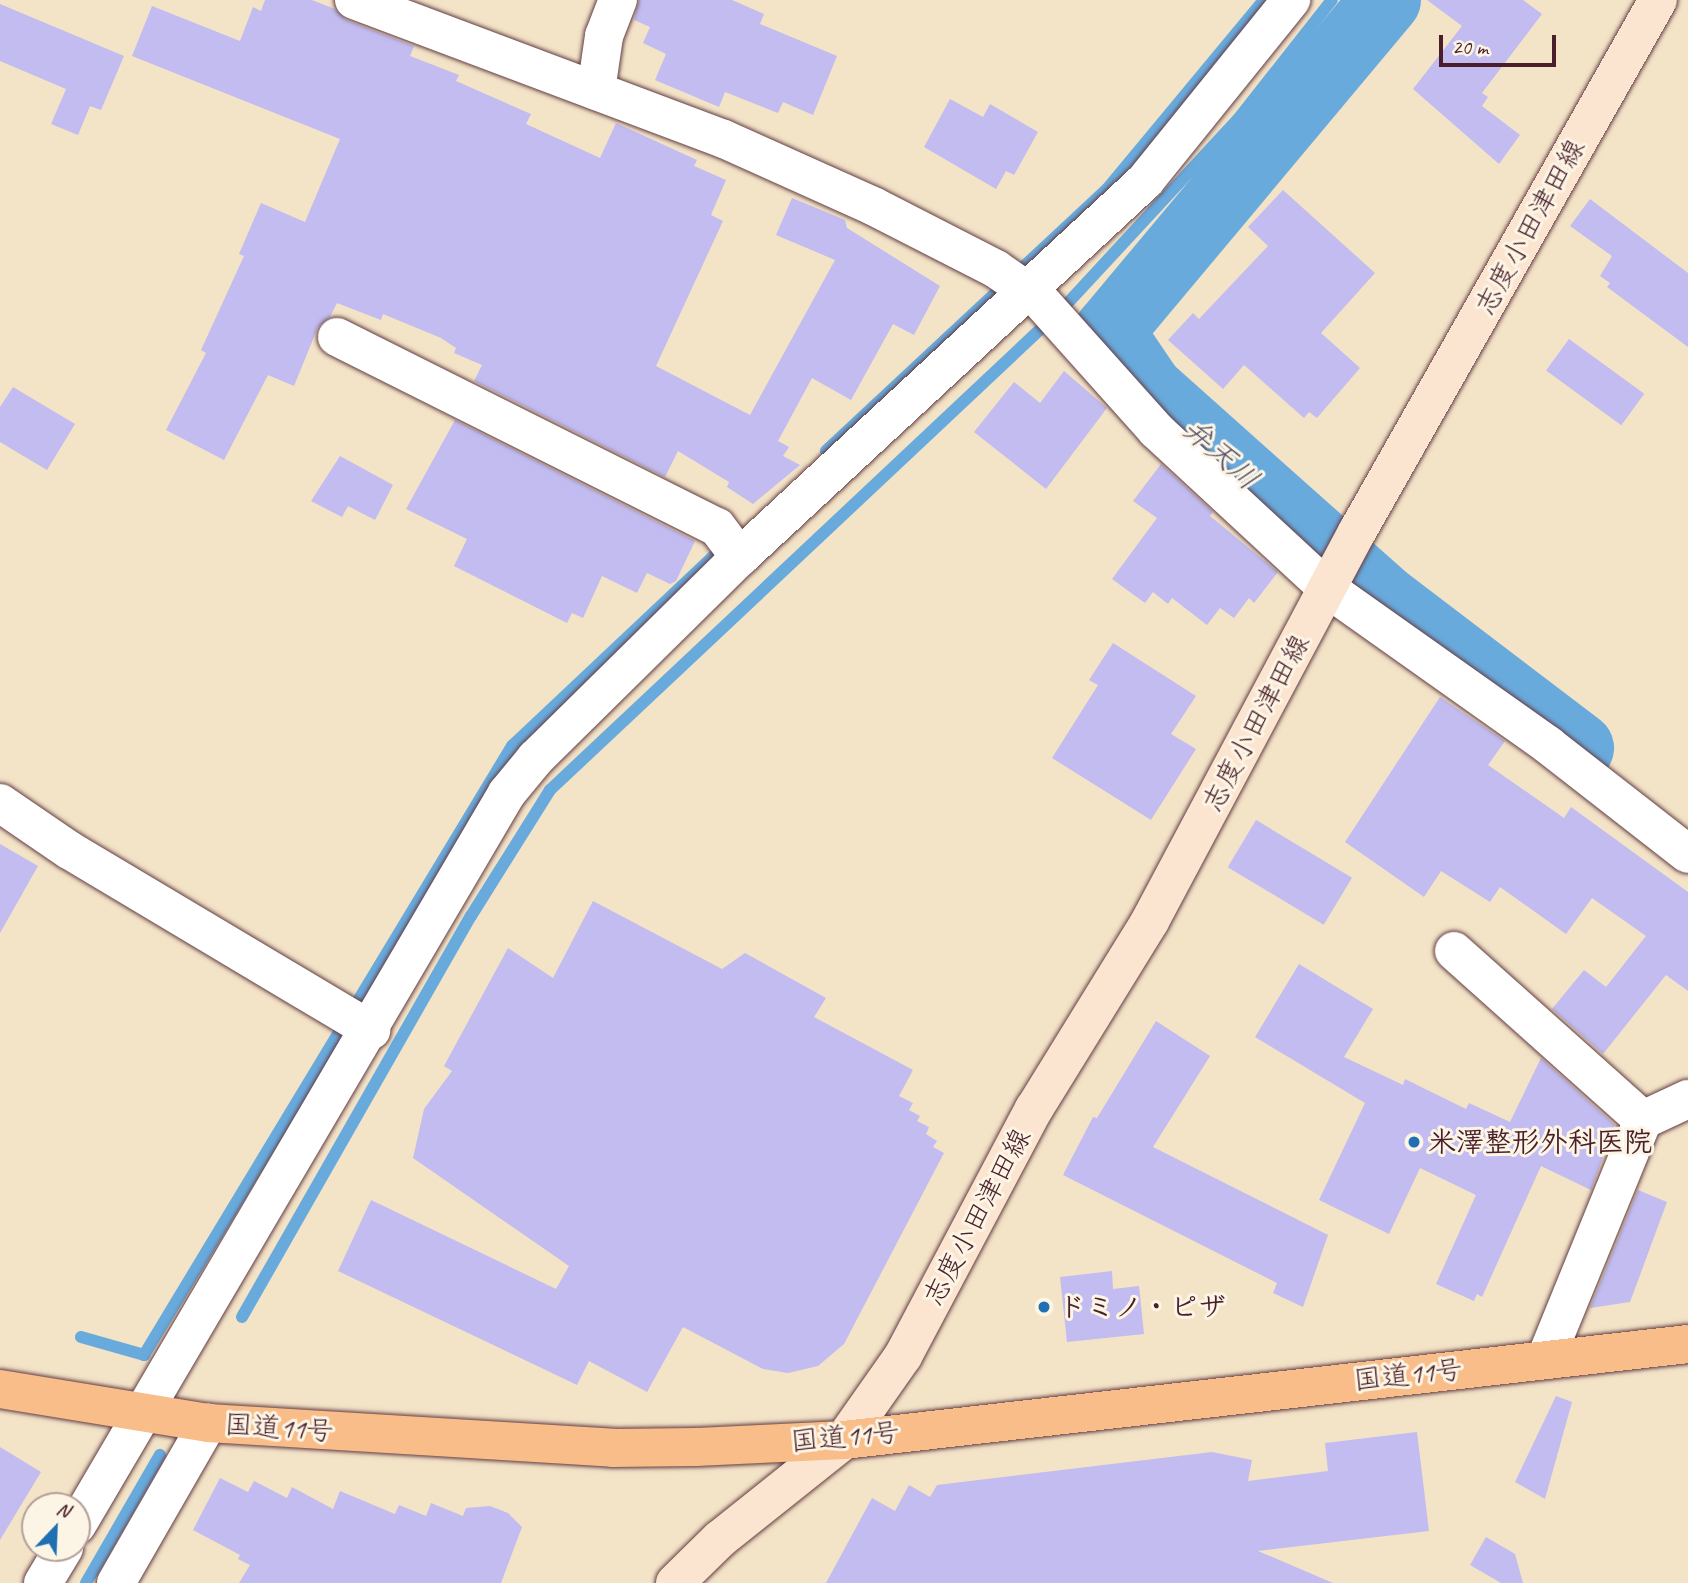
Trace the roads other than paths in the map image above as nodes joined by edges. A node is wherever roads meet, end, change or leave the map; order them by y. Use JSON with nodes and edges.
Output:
{"nodes":[{"id":1,"x":354,"y":0,"type":"edge"},
{"id":2,"x":618,"y":0,"type":"edge"},
{"id":3,"x":1291,"y":0,"type":"edge"},
{"id":4,"x":1658,"y":0,"type":"edge"},
{"id":5,"x":596,"y":90,"type":"junction"},
{"id":6,"x":1028,"y":290,"type":"junction"},
{"id":7,"x":337,"y":337,"type":"dead end"},
{"id":8,"x":740,"y":557,"type":"junction"},
{"id":9,"x":1328,"y":589,"type":"junction"},
{"id":10,"x":0,"y":803,"type":"edge"},
{"id":11,"x":1688,"y":854,"type":"edge"},
{"id":12,"x":1454,"y":951,"type":"dead end"},
{"id":13,"x":371,"y":1030,"type":"junction"},
{"id":14,"x":1688,"y":1099,"type":"edge"},
{"id":15,"x":1643,"y":1120,"type":"junction"},
{"id":16,"x":1688,"y":1344,"type":"edge"},
{"id":17,"x":1545,"y":1360,"type":"junction"},
{"id":18,"x":0,"y":1388,"type":"edge"},
{"id":19,"x":139,"y":1415,"type":"junction"},
{"id":20,"x":208,"y":1423,"type":"junction"},
{"id":21,"x":844,"y":1440,"type":"junction"},
{"id":22,"x":91,"y":1500,"type":"edge"},
{"id":23,"x":56,"y":1562,"type":"edge"},
{"id":24,"x":43,"y":1583,"type":"edge"},
{"id":25,"x":116,"y":1583,"type":"edge"},
{"id":26,"x":676,"y":1583,"type":"edge"}],
"edges":[{"from":1,"to":5,"type":"street"},
{"from":2,"to":5,"type":"street"},
{"from":3,"to":6,"type":"street"},
{"from":4,"to":9,"type":"main road","name":"志度小田津田線"},
{"from":5,"to":6,"type":"street"},
{"from":6,"to":8,"type":"street"},
{"from":6,"to":9,"type":"street"},
{"from":7,"to":8,"type":"street"},
{"from":8,"to":13,"type":"street"},
{"from":9,"to":11,"type":"street"},
{"from":9,"to":21,"type":"main road","name":"志度小田津田線"},
{"from":10,"to":13,"type":"street"},
{"from":12,"to":15,"type":"street"},
{"from":13,"to":19,"type":"street"},
{"from":14,"to":15,"type":"street"},
{"from":15,"to":17,"type":"street"},
{"from":16,"to":17,"type":"highway","name":"国道11号"},
{"from":17,"to":21,"type":"highway","name":"国道11号"},
{"from":18,"to":19,"type":"highway","name":"国道11号"},
{"from":19,"to":20,"type":"highway","name":"国道11号"},
{"from":19,"to":22,"type":"street"},
{"from":20,"to":21,"type":"highway","name":"国道11号"},
{"from":20,"to":25,"type":"street"},
{"from":21,"to":26,"type":"main road","name":"志度小田津田線"},
{"from":23,"to":24,"type":"street"}]}
